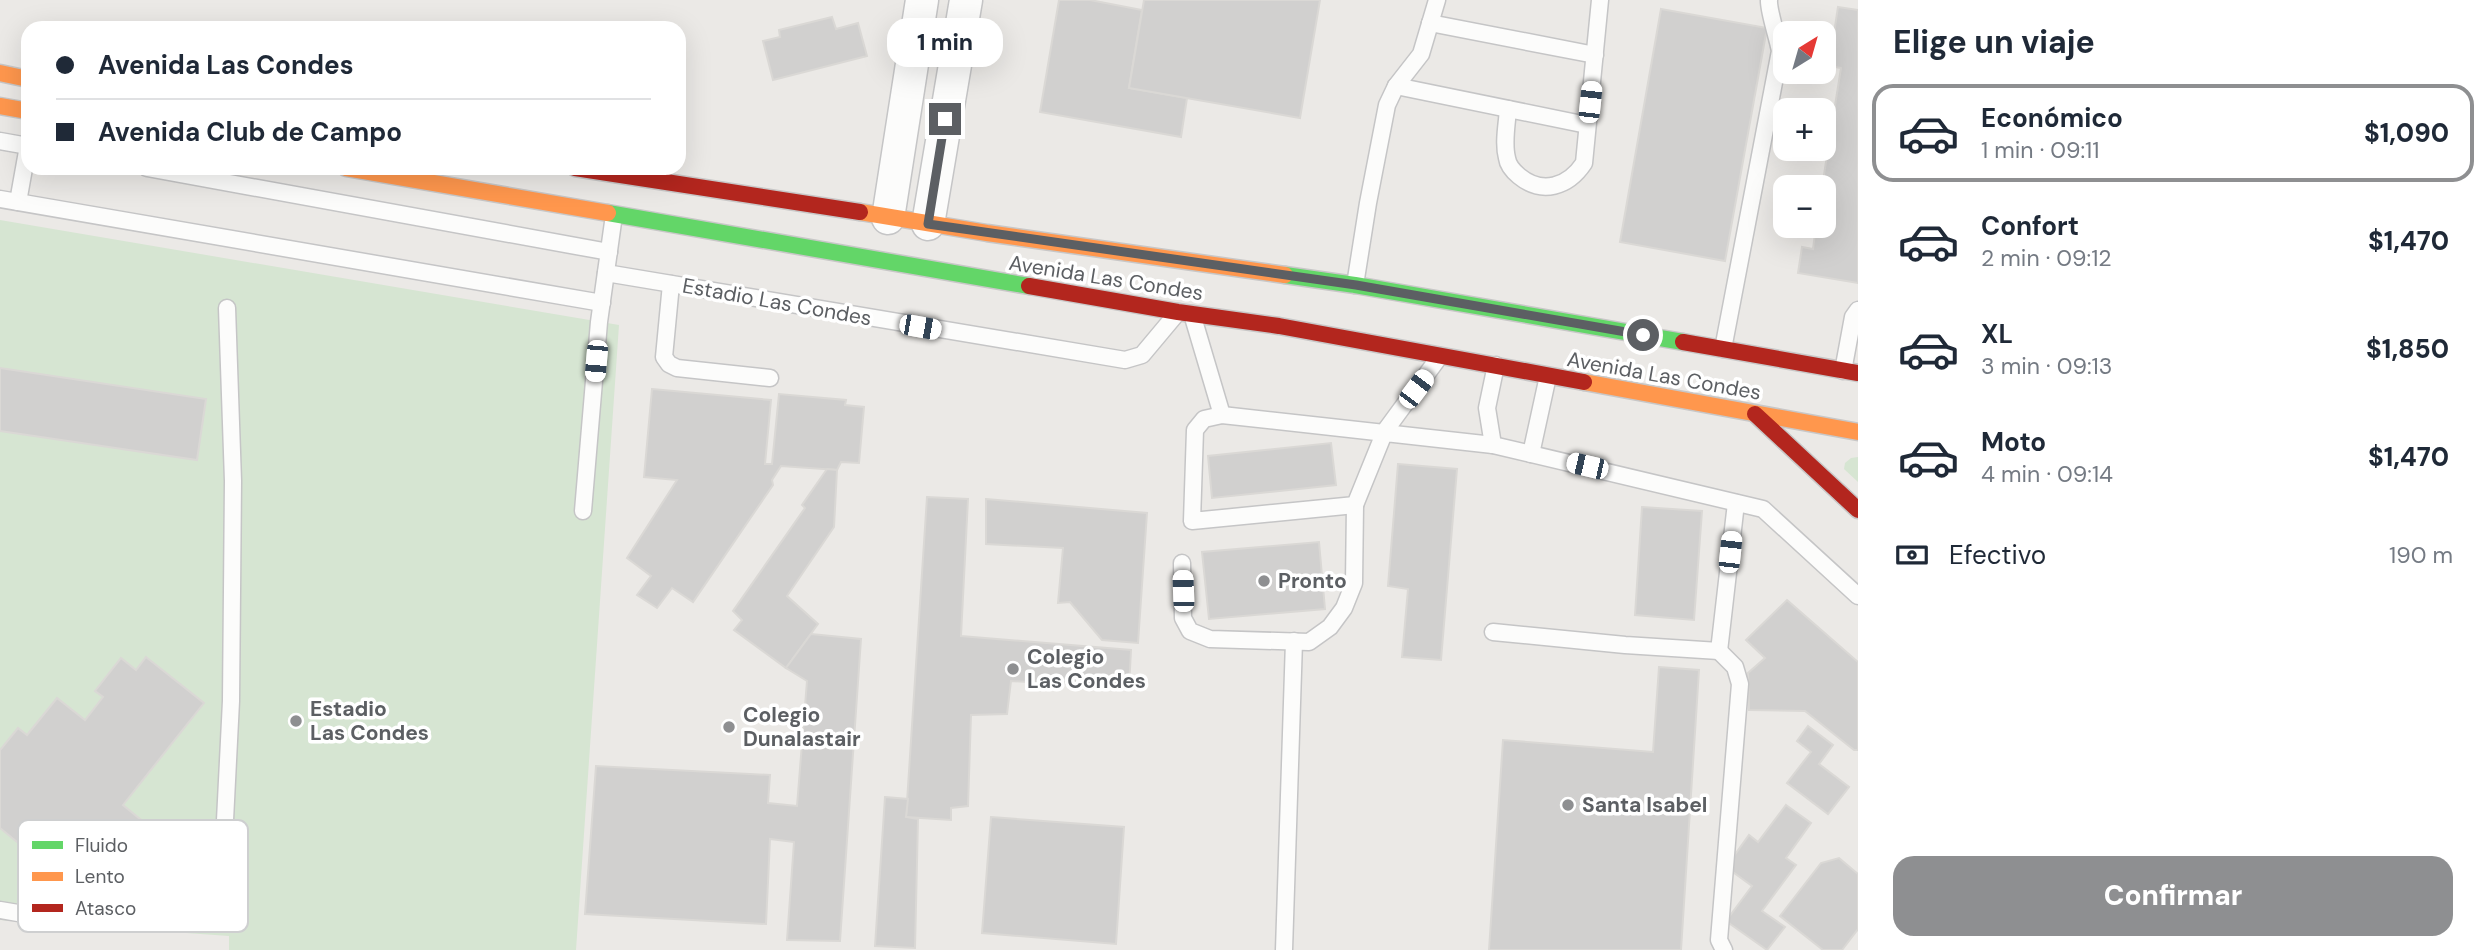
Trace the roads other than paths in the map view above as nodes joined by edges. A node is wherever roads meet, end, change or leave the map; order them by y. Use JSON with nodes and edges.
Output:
{"nodes":[{"id":1,"x":922,"y":0,"type":"edge"},
{"id":2,"x":966,"y":0,"type":"edge"},
{"id":3,"x":1437,"y":0,"type":"edge"},
{"id":4,"x":1600,"y":0,"type":"edge"},
{"id":5,"x":1769,"y":0,"type":"edge"},
{"id":6,"x":1430,"y":23,"type":"junction"},
{"id":7,"x":1595,"y":55,"type":"junction"},
{"id":8,"x":0,"y":73,"type":"edge"},
{"id":9,"x":21,"y":78,"type":"edge"},
{"id":10,"x":1396,"y":86,"type":"junction"},
{"id":11,"x":0,"y":106,"type":"edge"},
{"id":12,"x":1508,"y":108,"type":"junction"},
{"id":13,"x":21,"y":110,"type":"edge"},
{"id":14,"x":1587,"y":125,"type":"junction"},
{"id":15,"x":0,"y":141,"type":"edge"},
{"id":16,"x":21,"y":145,"type":"edge"},
{"id":17,"x":23,"y":175,"type":"edge"},
{"id":18,"x":186,"y":175,"type":"edge"},
{"id":19,"x":386,"y":175,"type":"edge"},
{"id":20,"x":625,"y":175,"type":"edge"},
{"id":21,"x":0,"y":199,"type":"edge"},
{"id":22,"x":18,"y":202,"type":"junction"},
{"id":23,"x":614,"y":215,"type":"junction"},
{"id":24,"x":888,"y":218,"type":"junction"},
{"id":25,"x":928,"y":224,"type":"junction"},
{"id":26,"x":609,"y":252,"type":"junction"},
{"id":27,"x":606,"y":273,"type":"junction"},
{"id":28,"x":671,"y":284,"type":"junction"},
{"id":29,"x":1356,"y":285,"type":"junction"},
{"id":30,"x":601,"y":303,"type":"junction"},
{"id":31,"x":227,"y":308,"type":"dead end"},
{"id":32,"x":1858,"y":310,"type":"edge"},
{"id":33,"x":1185,"y":313,"type":"junction"},
{"id":34,"x":1563,"y":321,"type":"junction"},
{"id":35,"x":1527,"y":332,"type":"dead end"},
{"id":36,"x":1723,"y":349,"type":"junction"},
{"id":37,"x":1441,"y":355,"type":"junction"},
{"id":38,"x":1498,"y":360,"type":"junction"},
{"id":39,"x":1850,"y":372,"type":"edge"},
{"id":40,"x":1548,"y":376,"type":"junction"},
{"id":41,"x":771,"y":378,"type":"dead end"},
{"id":42,"x":1755,"y":414,"type":"junction"},
{"id":43,"x":1222,"y":415,"type":"junction"},
{"id":44,"x":1385,"y":432,"type":"junction"},
{"id":45,"x":1858,"y":432,"type":"edge"},
{"id":46,"x":1493,"y":445,"type":"junction"},
{"id":47,"x":1531,"y":454,"type":"junction"},
{"id":48,"x":1736,"y":503,"type":"junction"},
{"id":49,"x":1354,"y":505,"type":"junction"},
{"id":50,"x":1858,"y":510,"type":"edge"},
{"id":51,"x":583,"y":511,"type":"dead end"},
{"id":52,"x":1182,"y":564,"type":"dead end"},
{"id":53,"x":1858,"y":596,"type":"edge"},
{"id":54,"x":1493,"y":632,"type":"dead end"},
{"id":55,"x":1294,"y":642,"type":"junction"},
{"id":56,"x":1719,"y":651,"type":"junction"},
{"id":57,"x":225,"y":820,"type":"edge"},
{"id":58,"x":0,"y":910,"type":"edge"},
{"id":59,"x":18,"y":913,"type":"edge"},
{"id":60,"x":1284,"y":950,"type":"edge"},
{"id":61,"x":1724,"y":950,"type":"edge"}],
"edges":[{"from":1,"to":24,"type":"street"},
{"from":2,"to":25,"type":"street"},
{"from":3,"to":6,"type":"lane"},
{"from":4,"to":7,"type":"lane"},
{"from":5,"to":36,"type":"lane"},
{"from":6,"to":7,"type":"lane"},
{"from":6,"to":10,"type":"lane"},
{"from":7,"to":14,"type":"lane"},
{"from":8,"to":9,"type":"main road"},
{"from":10,"to":12,"type":"lane"},
{"from":10,"to":29,"type":"lane"},
{"from":11,"to":13,"type":"main road"},
{"from":12,"to":14,"type":"lane"},
{"from":12,"to":14,"type":"lane"},
{"from":15,"to":16,"type":"lane"},
{"from":17,"to":22,"type":"lane"},
{"from":18,"to":26,"type":"lane"},
{"from":19,"to":23,"type":"main road","name":"Avenida Las Condes"},
{"from":20,"to":24,"type":"main road","name":"Avenida Las Condes"},
{"from":21,"to":22,"type":"lane"},
{"from":22,"to":30,"type":"lane"},
{"from":23,"to":26,"type":"lane"},
{"from":23,"to":33,"type":"main road","name":"Avenida Las Condes"},
{"from":24,"to":25,"type":"main road","name":"Avenida Las Condes"},
{"from":25,"to":29,"type":"main road","name":"Avenida Las Condes"},
{"from":26,"to":27,"type":"lane"},
{"from":27,"to":28,"type":"lane","name":"Estadio Las Condes"},
{"from":27,"to":30,"type":"lane"},
{"from":28,"to":33,"type":"lane","name":"Estadio Las Condes"},
{"from":28,"to":41,"type":"lane"},
{"from":29,"to":34,"type":"main road","name":"Avenida Las Condes"},
{"from":30,"to":51,"type":"lane"},
{"from":31,"to":57,"type":"lane"},
{"from":32,"to":39,"type":"lane"},
{"from":33,"to":37,"type":"main road","name":"Avenida Las Condes"},
{"from":33,"to":43,"type":"lane"},
{"from":34,"to":35,"type":"main road"},
{"from":34,"to":36,"type":"main road","name":"Avenida Las Condes"},
{"from":36,"to":39,"type":"main road","name":"Avenida Las Condes"},
{"from":37,"to":38,"type":"main road","name":"Avenida Las Condes"},
{"from":37,"to":44,"type":"lane"},
{"from":38,"to":40,"type":"main road","name":"Avenida Las Condes"},
{"from":38,"to":46,"type":"lane"},
{"from":40,"to":42,"type":"main road","name":"Avenida Las Condes"},
{"from":40,"to":47,"type":"lane"},
{"from":42,"to":45,"type":"main road","name":"Avenida Las Condes"},
{"from":42,"to":50,"type":"main road"},
{"from":43,"to":44,"type":"lane"},
{"from":43,"to":49,"type":"lane"},
{"from":44,"to":46,"type":"lane"},
{"from":44,"to":49,"type":"lane"},
{"from":46,"to":47,"type":"lane"},
{"from":47,"to":48,"type":"lane"},
{"from":48,"to":53,"type":"lane"},
{"from":48,"to":56,"type":"lane"},
{"from":49,"to":55,"type":"lane"},
{"from":52,"to":55,"type":"lane"},
{"from":54,"to":56,"type":"lane"},
{"from":55,"to":60,"type":"lane"},
{"from":56,"to":61,"type":"lane"},
{"from":58,"to":59,"type":"lane"}]}
